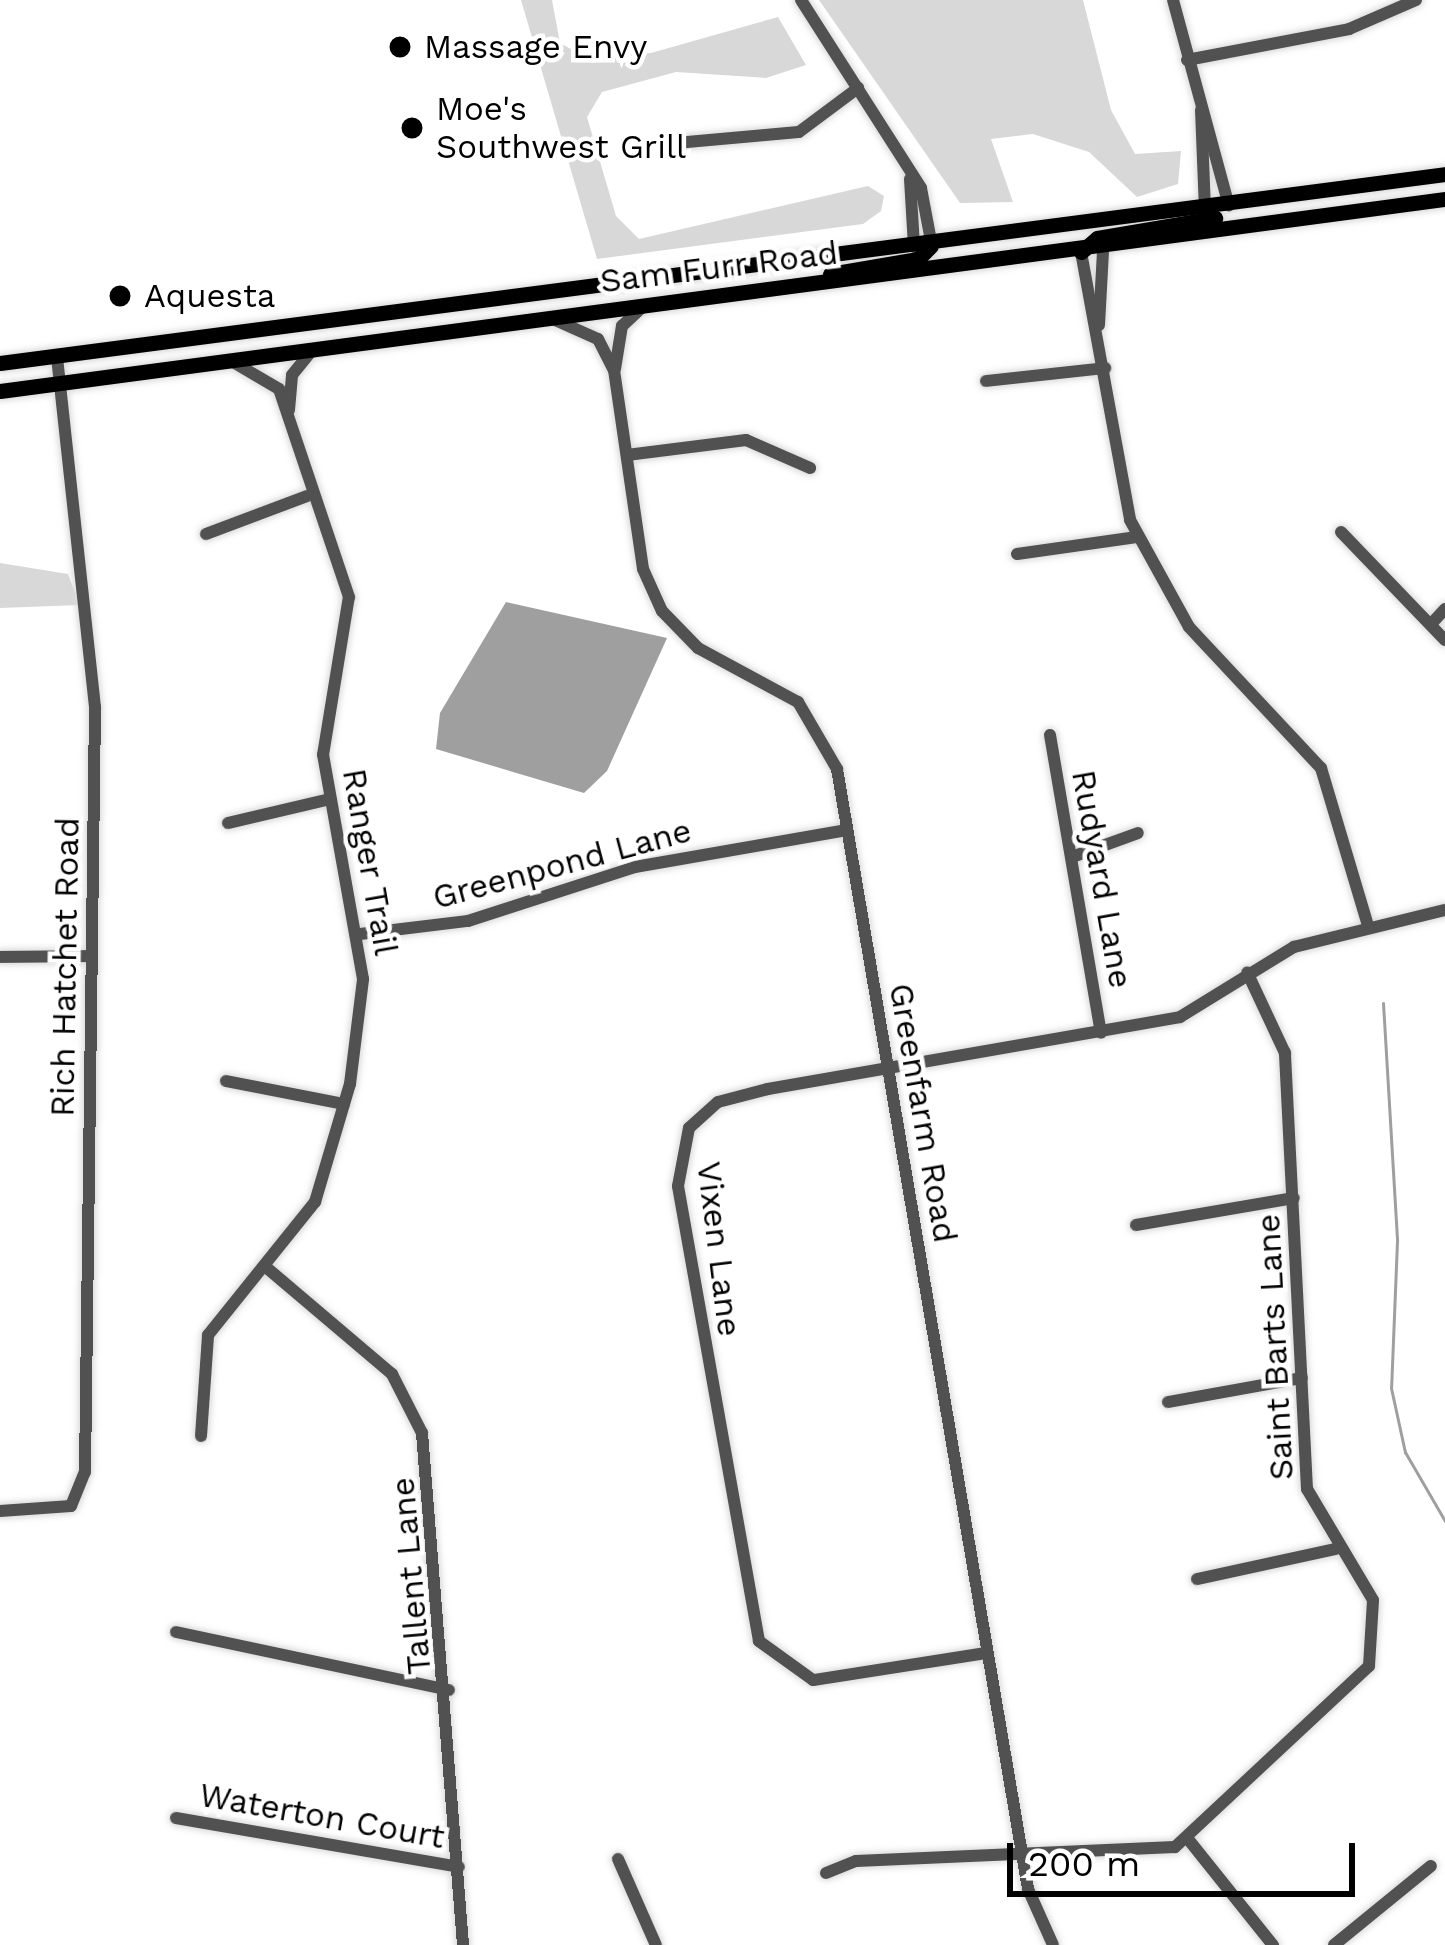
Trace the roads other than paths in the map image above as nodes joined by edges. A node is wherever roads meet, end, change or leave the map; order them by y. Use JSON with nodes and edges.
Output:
{"nodes":[{"id":1,"x":801,"y":0,"type":"edge"},
{"id":2,"x":1173,"y":0,"type":"edge"},
{"id":3,"x":1416,"y":0,"type":"edge"},
{"id":4,"x":1187,"y":60,"type":"junction"},
{"id":5,"x":858,"y":88,"type":"junction"},
{"id":6,"x":1201,"y":109,"type":"junction"},
{"id":7,"x":676,"y":143,"type":"dead end"},
{"id":8,"x":1445,"y":174,"type":"edge"},
{"id":9,"x":910,"y":179,"type":"junction"},
{"id":10,"x":1318,"y":195,"type":"junction"},
{"id":11,"x":1445,"y":199,"type":"edge"},
{"id":12,"x":1230,"y":208,"type":"junction"},
{"id":13,"x":1205,"y":211,"type":"junction"},
{"id":14,"x":932,"y":246,"type":"junction"},
{"id":15,"x":914,"y":248,"type":"junction"},
{"id":16,"x":1103,"y":250,"type":"junction"},
{"id":17,"x":1081,"y":252,"type":"junction"},
{"id":18,"x":715,"y":298,"type":"junction"},
{"id":19,"x":641,"y":308,"type":"junction"},
{"id":20,"x":553,"y":319,"type":"junction"},
{"id":21,"x":1099,"y":325,"type":"junction"},
{"id":22,"x":312,"y":350,"type":"junction"},
{"id":23,"x":57,"y":355,"type":"junction"},
{"id":24,"x":230,"y":361,"type":"junction"},
{"id":25,"x":0,"y":363,"type":"edge"},
{"id":26,"x":1105,"y":368,"type":"junction"},
{"id":27,"x":614,"y":370,"type":"junction"},
{"id":28,"x":986,"y":381,"type":"dead end"},
{"id":29,"x":61,"y":383,"type":"junction"},
{"id":30,"x":0,"y":391,"type":"edge"},
{"id":31,"x":288,"y":411,"type":"junction"},
{"id":32,"x":627,"y":455,"type":"junction"},
{"id":33,"x":810,"y":468,"type":"dead end"},
{"id":34,"x":307,"y":496,"type":"junction"},
{"id":35,"x":1341,"y":532,"type":"dead end"},
{"id":36,"x":206,"y":534,"type":"dead end"},
{"id":37,"x":1137,"y":537,"type":"junction"},
{"id":38,"x":1017,"y":554,"type":"dead end"},
{"id":39,"x":1445,"y":609,"type":"edge"},
{"id":40,"x":1432,"y":623,"type":"junction"},
{"id":41,"x":1445,"y":640,"type":"edge"},
{"id":42,"x":1050,"y":735,"type":"dead end"},
{"id":43,"x":331,"y":799,"type":"junction"},
{"id":44,"x":228,"y":823,"type":"dead end"},
{"id":45,"x":848,"y":830,"type":"junction"},
{"id":46,"x":1138,"y":833,"type":"dead end"},
{"id":47,"x":1072,"y":856,"type":"junction"},
{"id":48,"x":1445,"y":910,"type":"edge"},
{"id":49,"x":1367,"y":922,"type":"junction"},
{"id":50,"x":360,"y":934,"type":"junction"},
{"id":51,"x":91,"y":956,"type":"junction"},
{"id":52,"x":0,"y":957,"type":"edge"},
{"id":53,"x":1247,"y":972,"type":"junction"},
{"id":54,"x":1101,"y":1033,"type":"junction"},
{"id":55,"x":888,"y":1070,"type":"junction"},
{"id":56,"x":226,"y":1081,"type":"dead end"},
{"id":57,"x":344,"y":1104,"type":"junction"},
{"id":58,"x":1294,"y":1198,"type":"junction"},
{"id":59,"x":1136,"y":1225,"type":"dead end"},
{"id":60,"x":267,"y":1268,"type":"junction"},
{"id":61,"x":1302,"y":1378,"type":"junction"},
{"id":62,"x":1168,"y":1402,"type":"dead end"},
{"id":63,"x":201,"y":1436,"type":"dead end"},
{"id":64,"x":0,"y":1511,"type":"edge"},
{"id":65,"x":1336,"y":1549,"type":"junction"},
{"id":66,"x":1197,"y":1579,"type":"dead end"},
{"id":67,"x":176,"y":1633,"type":"dead end"},
{"id":68,"x":986,"y":1653,"type":"junction"},
{"id":69,"x":449,"y":1690,"type":"junction"},
{"id":70,"x":176,"y":1818,"type":"dead end"},
{"id":71,"x":1188,"y":1839,"type":"junction"},
{"id":72,"x":1023,"y":1857,"type":"junction"},
{"id":73,"x":618,"y":1859,"type":"dead end"},
{"id":74,"x":1431,"y":1866,"type":"dead end"},
{"id":75,"x":459,"y":1867,"type":"junction"},
{"id":76,"x":826,"y":1874,"type":"dead end"},
{"id":77,"x":464,"y":1945,"type":"edge"},
{"id":78,"x":656,"y":1945,"type":"edge"},
{"id":79,"x":1053,"y":1945,"type":"edge"},
{"id":80,"x":1273,"y":1945,"type":"edge"},
{"id":81,"x":1334,"y":1945,"type":"edge"}],
"edges":[{"from":1,"to":5,"type":"street"},
{"from":2,"to":4,"type":"street"},
{"from":3,"to":4,"type":"street"},
{"from":4,"to":6,"type":"street"},
{"from":5,"to":7,"type":"street"},
{"from":5,"to":9,"type":"street"},
{"from":6,"to":12,"type":"street"},
{"from":6,"to":13,"type":"street"},
{"from":8,"to":10,"type":"main road","name":"Sam Furr Road"},
{"from":9,"to":14,"type":"street"},
{"from":9,"to":15,"type":"street"},
{"from":10,"to":12,"type":"main road","name":"Sam Furr Road"},
{"from":10,"to":17,"type":"main road"},
{"from":11,"to":16,"type":"main road","name":"Sam Furr Road"},
{"from":12,"to":13,"type":"main road","name":"Sam Furr Road"},
{"from":13,"to":14,"type":"main road","name":"Sam Furr Road"},
{"from":14,"to":15,"type":"main road","name":"Sam Furr Road"},
{"from":14,"to":18,"type":"main road"},
{"from":15,"to":23,"type":"main road","name":"Sam Furr Road"},
{"from":16,"to":17,"type":"main road","name":"Sam Furr Road"},
{"from":16,"to":21,"type":"street"},
{"from":17,"to":18,"type":"main road","name":"Sam Furr Road"},
{"from":17,"to":21,"type":"street"},
{"from":18,"to":19,"type":"main road","name":"Sam Furr Road"},
{"from":19,"to":20,"type":"main road","name":"Sam Furr Road"},
{"from":19,"to":27,"type":"street","name":"Greenfarm Road"},
{"from":20,"to":22,"type":"main road","name":"Sam Furr Road"},
{"from":20,"to":27,"type":"street"},
{"from":21,"to":26,"type":"street"},
{"from":22,"to":24,"type":"main road","name":"Sam Furr Road"},
{"from":22,"to":31,"type":"street"},
{"from":23,"to":25,"type":"main road","name":"Sam Furr Road"},
{"from":23,"to":29,"type":"street","name":"Rich Hatchet Road"},
{"from":24,"to":29,"type":"main road","name":"Sam Furr Road"},
{"from":24,"to":31,"type":"street","name":"Ranger Trail"},
{"from":26,"to":28,"type":"street"},
{"from":26,"to":37,"type":"street"},
{"from":27,"to":32,"type":"street","name":"Greenfarm Road"},
{"from":29,"to":30,"type":"main road","name":"Sam Furr Road"},
{"from":29,"to":51,"type":"street","name":"Rich Hatchet Road"},
{"from":31,"to":34,"type":"street","name":"Ranger Trail"},
{"from":32,"to":33,"type":"street"},
{"from":32,"to":45,"type":"street","name":"Greenfarm Road"},
{"from":34,"to":36,"type":"street"},
{"from":34,"to":43,"type":"street","name":"Ranger Trail"},
{"from":35,"to":40,"type":"street"},
{"from":37,"to":38,"type":"street"},
{"from":37,"to":49,"type":"street"},
{"from":39,"to":40,"type":"street"},
{"from":40,"to":41,"type":"street"},
{"from":42,"to":47,"type":"street","name":"Rudyard Lane"},
{"from":43,"to":44,"type":"street"},
{"from":43,"to":50,"type":"street","name":"Ranger Trail"},
{"from":45,"to":50,"type":"street","name":"Greenpond Lane"},
{"from":45,"to":55,"type":"street","name":"Greenfarm Road"},
{"from":46,"to":47,"type":"street"},
{"from":47,"to":54,"type":"street","name":"Rudyard Lane"},
{"from":48,"to":49,"type":"street","name":"Vixen Lane"},
{"from":49,"to":53,"type":"street","name":"Vixen Lane"},
{"from":50,"to":57,"type":"street","name":"Ranger Trail"},
{"from":51,"to":52,"type":"street"},
{"from":51,"to":64,"type":"street","name":"Rich Hatchet Road"},
{"from":53,"to":54,"type":"street","name":"Vixen Lane"},
{"from":53,"to":58,"type":"street","name":"Saint Barts Lane"},
{"from":54,"to":55,"type":"street","name":"Vixen Lane"},
{"from":55,"to":68,"type":"street","name":"Greenfarm Road"},
{"from":55,"to":68,"type":"street","name":"Vixen Lane"},
{"from":56,"to":57,"type":"street"},
{"from":57,"to":60,"type":"street","name":"Ranger Trail"},
{"from":58,"to":59,"type":"street"},
{"from":58,"to":61,"type":"street","name":"Saint Barts Lane"},
{"from":60,"to":63,"type":"street","name":"Ranger Trail"},
{"from":60,"to":69,"type":"street","name":"Tallent Lane"},
{"from":61,"to":62,"type":"street"},
{"from":61,"to":65,"type":"street","name":"Saint Barts Lane"},
{"from":65,"to":66,"type":"street"},
{"from":65,"to":71,"type":"street","name":"Saint Barts Lane"},
{"from":67,"to":69,"type":"street"},
{"from":68,"to":72,"type":"street","name":"Greenfarm Road"},
{"from":69,"to":75,"type":"street","name":"Tallent Lane"},
{"from":70,"to":75,"type":"street","name":"Waterton Court"},
{"from":71,"to":72,"type":"street","name":"Saint Barts Lane"},
{"from":71,"to":80,"type":"street"},
{"from":72,"to":76,"type":"street","name":"Saint Barts Lane"},
{"from":72,"to":79,"type":"street","name":"Greenfarm Road"},
{"from":73,"to":78,"type":"street"},
{"from":74,"to":81,"type":"street"},
{"from":75,"to":77,"type":"street","name":"Tallent Lane"}]}
